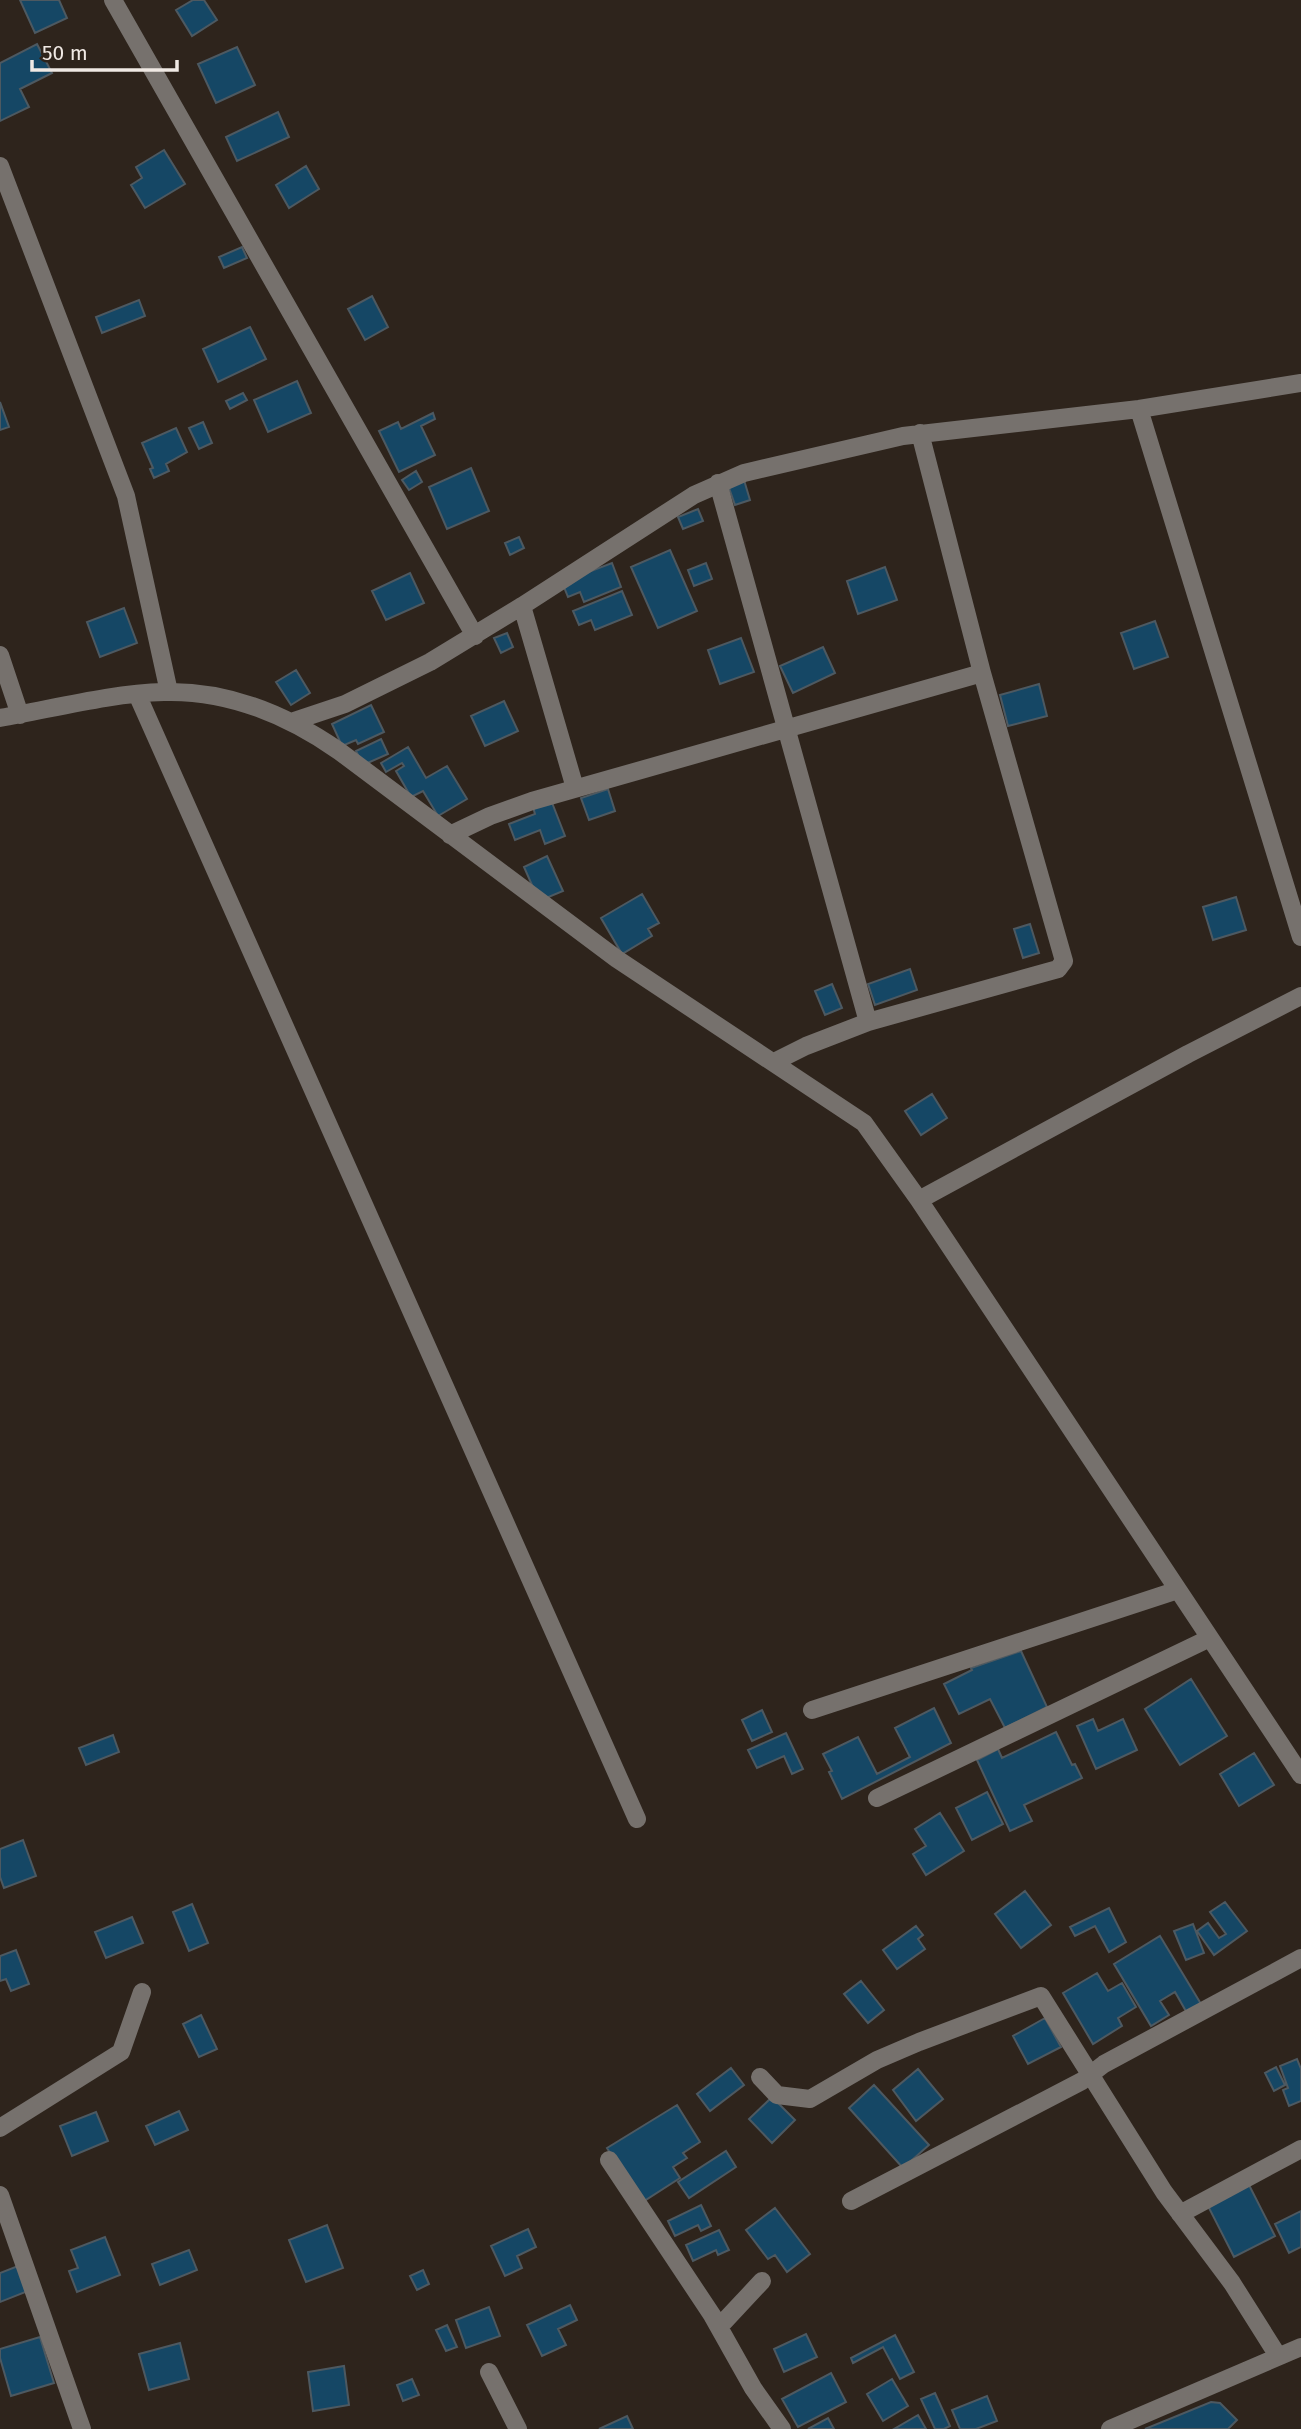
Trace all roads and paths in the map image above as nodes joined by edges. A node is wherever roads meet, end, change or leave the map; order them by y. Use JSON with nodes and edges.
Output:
{"nodes":[{"id":1,"x":113,"y":0,"type":"edge"},
{"id":2,"x":0,"y":166,"type":"edge"},
{"id":3,"x":1301,"y":383,"type":"edge"},
{"id":4,"x":1139,"y":409,"type":"junction"},
{"id":5,"x":920,"y":433,"type":"junction"},
{"id":6,"x":718,"y":483,"type":"junction"},
{"id":7,"x":522,"y":606,"type":"junction"},
{"id":8,"x":475,"y":636,"type":"junction"},
{"id":9,"x":0,"y":655,"type":"edge"},
{"id":10,"x":982,"y":673,"type":"junction"},
{"id":11,"x":169,"y":692,"type":"junction"},
{"id":12,"x":137,"y":694,"type":"junction"},
{"id":13,"x":20,"y":715,"type":"junction"},
{"id":14,"x":0,"y":718,"type":"edge"},
{"id":15,"x":291,"y":722,"type":"junction"},
{"id":16,"x":786,"y":729,"type":"junction"},
{"id":17,"x":575,"y":788,"type":"junction"},
{"id":18,"x":450,"y":835,"type":"junction"},
{"id":19,"x":1301,"y":937,"type":"edge"},
{"id":20,"x":1301,"y":996,"type":"edge"},
{"id":21,"x":868,"y":1022,"type":"junction"},
{"id":22,"x":774,"y":1062,"type":"junction"},
{"id":23,"x":919,"y":1200,"type":"junction"},
{"id":24,"x":1178,"y":1590,"type":"junction"},
{"id":25,"x":1210,"y":1638,"type":"junction"},
{"id":26,"x":812,"y":1710,"type":"dead end"},
{"id":27,"x":1301,"y":1775,"type":"edge"},
{"id":28,"x":877,"y":1798,"type":"dead end"},
{"id":29,"x":637,"y":1819,"type":"dead end"},
{"id":30,"x":1301,"y":1958,"type":"edge"},
{"id":31,"x":142,"y":1992,"type":"dead end"},
{"id":32,"x":1092,"y":2074,"type":"junction"},
{"id":33,"x":760,"y":2077,"type":"dead end"},
{"id":34,"x":0,"y":2128,"type":"edge"},
{"id":35,"x":1301,"y":2149,"type":"edge"},
{"id":36,"x":609,"y":2160,"type":"dead end"},
{"id":37,"x":0,"y":2195,"type":"edge"},
{"id":38,"x":851,"y":2200,"type":"dead end"},
{"id":39,"x":1180,"y":2214,"type":"junction"},
{"id":40,"x":762,"y":2281,"type":"dead end"},
{"id":41,"x":719,"y":2327,"type":"junction"},
{"id":42,"x":1301,"y":2347,"type":"edge"},
{"id":43,"x":1278,"y":2356,"type":"junction"},
{"id":44,"x":489,"y":2372,"type":"dead end"},
{"id":45,"x":82,"y":2429,"type":"edge"},
{"id":46,"x":518,"y":2429,"type":"edge"},
{"id":47,"x":782,"y":2429,"type":"edge"},
{"id":48,"x":1110,"y":2429,"type":"edge"}],
"edges":[{"from":1,"to":8,"type":"street"},
{"from":2,"to":11,"type":"street"},
{"from":3,"to":4,"type":"street"},
{"from":4,"to":5,"type":"street"},
{"from":4,"to":19,"type":"street"},
{"from":5,"to":6,"type":"street"},
{"from":5,"to":10,"type":"street"},
{"from":6,"to":7,"type":"street"},
{"from":6,"to":16,"type":"street"},
{"from":7,"to":8,"type":"street"},
{"from":7,"to":17,"type":"street"},
{"from":8,"to":15,"type":"street"},
{"from":9,"to":13,"type":"street"},
{"from":10,"to":16,"type":"street"},
{"from":10,"to":21,"type":"street"},
{"from":11,"to":12,"type":"street"},
{"from":11,"to":15,"type":"street"},
{"from":12,"to":13,"type":"street"},
{"from":12,"to":29,"type":"street"},
{"from":13,"to":14,"type":"street"},
{"from":15,"to":18,"type":"street"},
{"from":16,"to":17,"type":"street"},
{"from":16,"to":21,"type":"street"},
{"from":17,"to":18,"type":"street"},
{"from":18,"to":22,"type":"street"},
{"from":20,"to":23,"type":"street"},
{"from":21,"to":22,"type":"street"},
{"from":22,"to":23,"type":"street"},
{"from":23,"to":24,"type":"street"},
{"from":24,"to":25,"type":"street"},
{"from":24,"to":26,"type":"street"},
{"from":25,"to":27,"type":"street"},
{"from":25,"to":28,"type":"street"},
{"from":30,"to":32,"type":"street"},
{"from":31,"to":34,"type":"street"},
{"from":32,"to":33,"type":"street"},
{"from":32,"to":38,"type":"street"},
{"from":32,"to":39,"type":"street"},
{"from":35,"to":39,"type":"street"},
{"from":36,"to":41,"type":"street"},
{"from":37,"to":45,"type":"street"},
{"from":39,"to":43,"type":"street"},
{"from":40,"to":41,"type":"street"},
{"from":41,"to":47,"type":"street"},
{"from":42,"to":43,"type":"street"},
{"from":43,"to":48,"type":"street"},
{"from":44,"to":46,"type":"street"}]}
